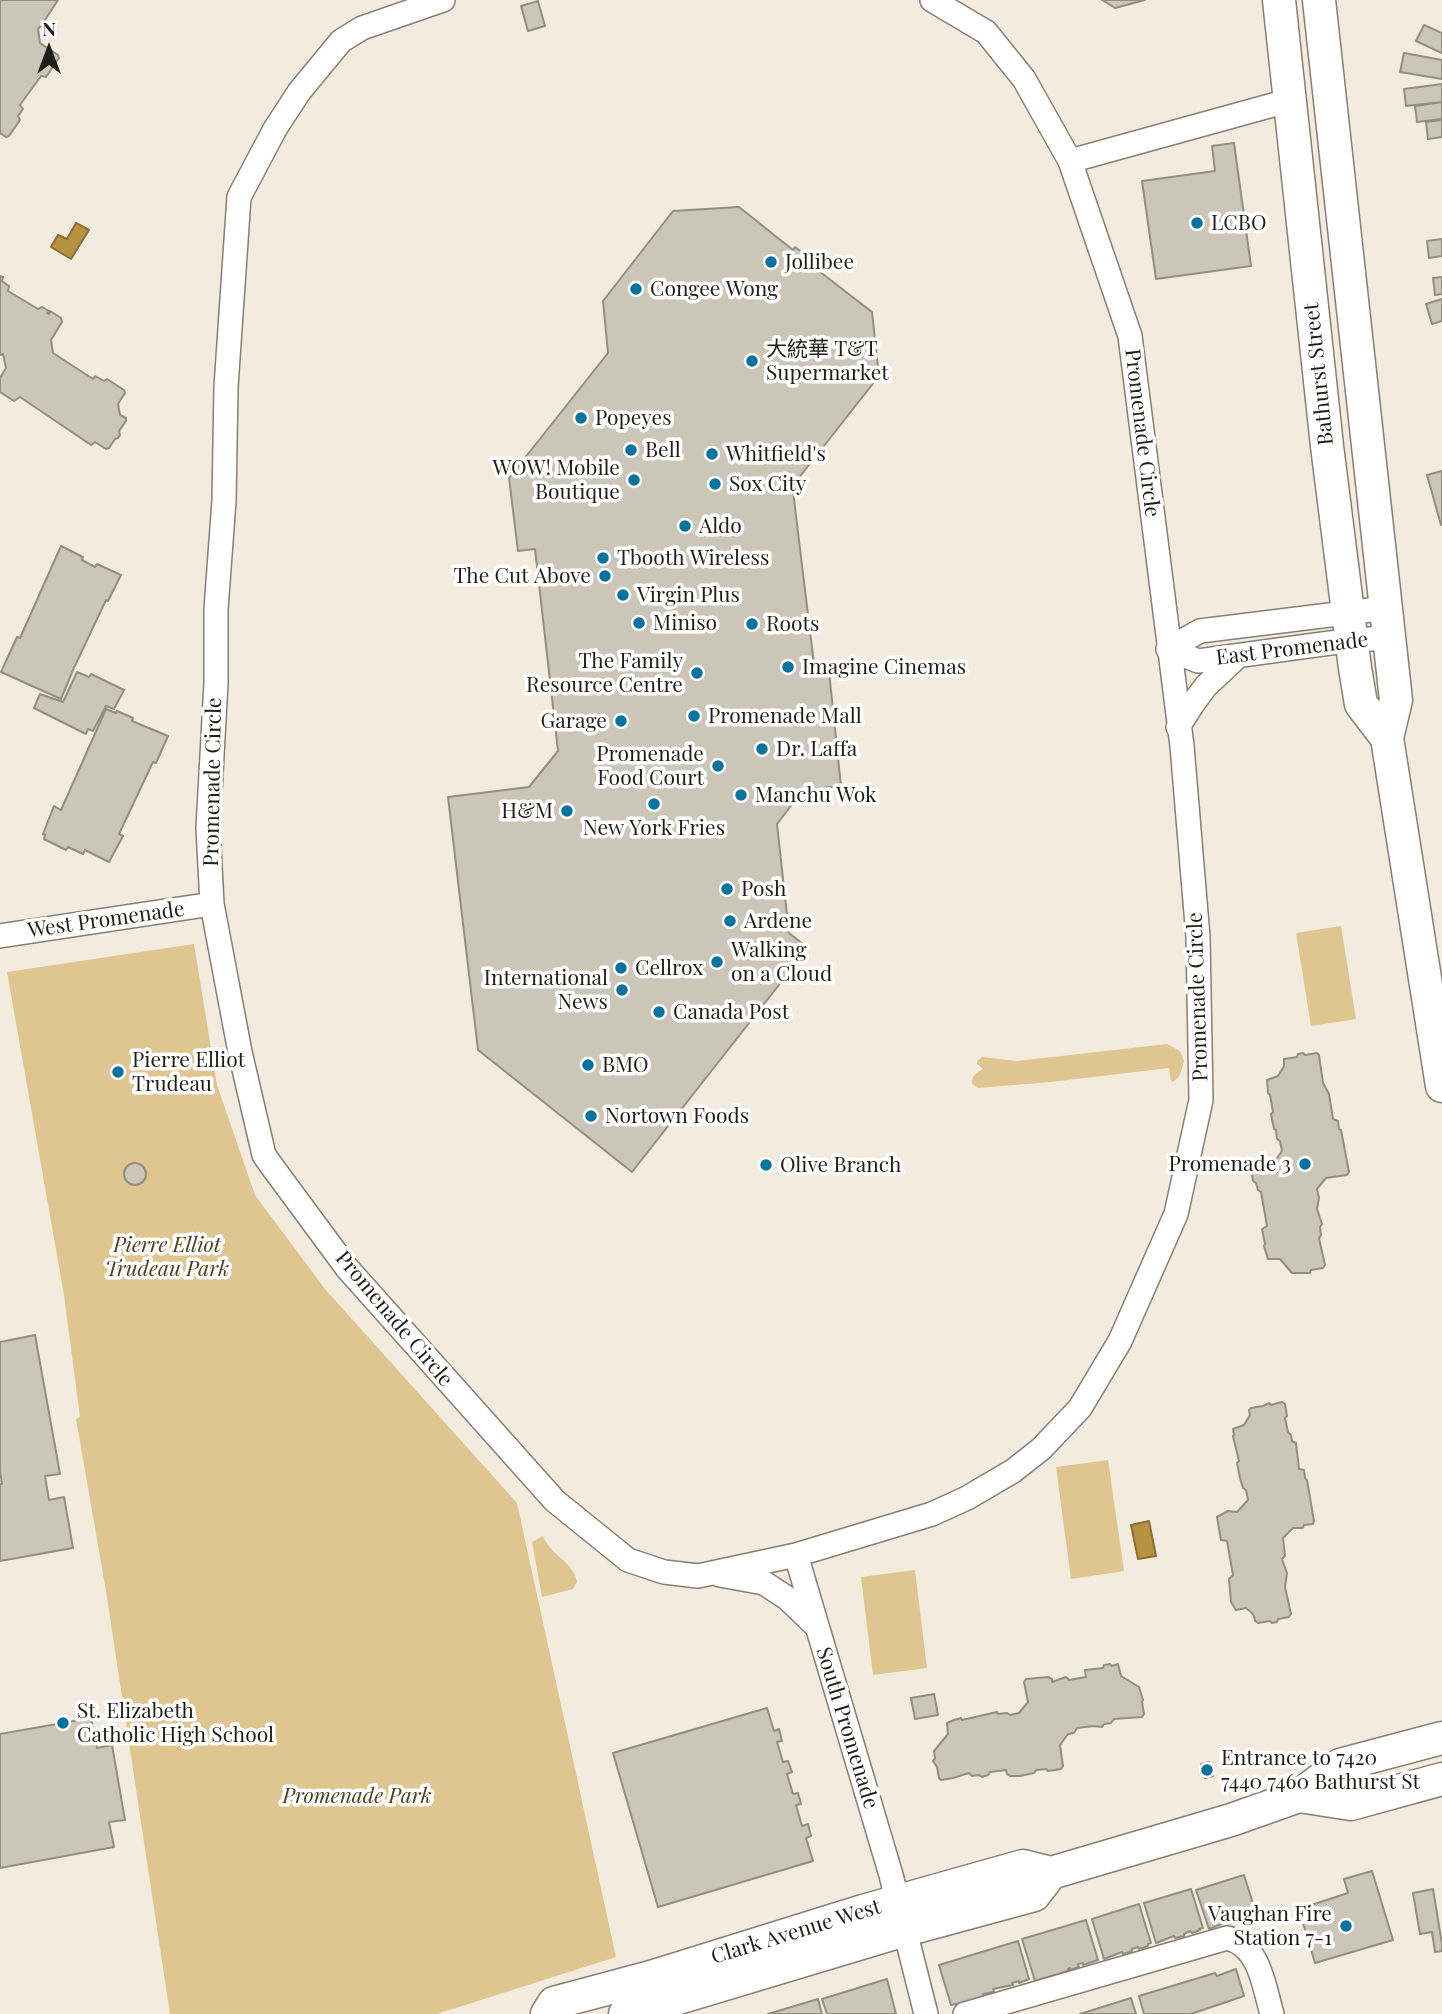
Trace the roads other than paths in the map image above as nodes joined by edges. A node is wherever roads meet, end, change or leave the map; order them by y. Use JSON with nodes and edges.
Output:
{"nodes":[{"id":1,"x":443,"y":0,"type":"edge"},
{"id":2,"x":932,"y":0,"type":"edge"},
{"id":3,"x":1279,"y":0,"type":"edge"},
{"id":4,"x":1319,"y":0,"type":"edge"},
{"id":5,"x":1291,"y":100,"type":"junction"},
{"id":6,"x":1070,"y":161,"type":"junction"},
{"id":7,"x":1388,"y":623,"type":"junction"},
{"id":8,"x":1349,"y":627,"type":"junction"},
{"id":9,"x":1168,"y":649,"type":"junction"},
{"id":10,"x":1238,"y":656,"type":"junction"},
{"id":11,"x":1178,"y":727,"type":"junction"},
{"id":12,"x":1387,"y":738,"type":"junction"},
{"id":13,"x":212,"y":904,"type":"junction"},
{"id":14,"x":0,"y":936,"type":"edge"},
{"id":15,"x":1442,"y":1086,"type":"edge"},
{"id":16,"x":796,"y":1555,"type":"junction"},
{"id":17,"x":710,"y":1573,"type":"junction"},
{"id":18,"x":817,"y":1626,"type":"junction"},
{"id":19,"x":1442,"y":1738,"type":"edge"},
{"id":20,"x":1442,"y":1779,"type":"edge"},
{"id":21,"x":1299,"y":1796,"type":"junction"},
{"id":22,"x":902,"y":1916,"type":"junction"},
{"id":23,"x":547,"y":2014,"type":"edge"},
{"id":24,"x":625,"y":2014,"type":"edge"},
{"id":25,"x":926,"y":2014,"type":"edge"},
{"id":26,"x":965,"y":2014,"type":"edge"},
{"id":27,"x":1272,"y":2014,"type":"edge"}],
"edges":[{"from":1,"to":13,"type":"street","name":"Promenade Circle"},
{"from":2,"to":6,"type":"street","name":"Promenade Circle"},
{"from":3,"to":5,"type":"main road","name":"Bathurst Street"},
{"from":4,"to":7,"type":"main road","name":"Bathurst Street"},
{"from":5,"to":6,"type":"street"},
{"from":5,"to":8,"type":"main road","name":"Bathurst Street"},
{"from":6,"to":9,"type":"street","name":"Promenade Circle"},
{"from":7,"to":8,"type":"street","name":"East Promenade"},
{"from":7,"to":12,"type":"main road","name":"Bathurst Street"},
{"from":8,"to":9,"type":"street","name":"East Promenade"},
{"from":8,"to":10,"type":"street","name":"East Promenade"},
{"from":8,"to":12,"type":"main road","name":"Bathurst Street"},
{"from":9,"to":10,"type":"street","name":"East Promenade"},
{"from":9,"to":11,"type":"street","name":"Promenade Circle"},
{"from":10,"to":11,"type":"street"},
{"from":11,"to":16,"type":"street","name":"Promenade Circle"},
{"from":12,"to":15,"type":"main road","name":"Bathurst Street"},
{"from":13,"to":14,"type":"street","name":"West Promenade"},
{"from":13,"to":17,"type":"street","name":"Promenade Circle"},
{"from":16,"to":17,"type":"street","name":"Promenade Circle"},
{"from":16,"to":18,"type":"street","name":"South Promenade"},
{"from":17,"to":18,"type":"street","name":"Promenade Circle"},
{"from":18,"to":22,"type":"street","name":"South Promenade"},
{"from":19,"to":21,"type":"main road","name":"Clark Avenue West"},
{"from":20,"to":21,"type":"main road","name":"Clark Avenue West"},
{"from":21,"to":22,"type":"main road","name":"Clark Avenue West"},
{"from":22,"to":23,"type":"main road","name":"Clark Avenue West"},
{"from":22,"to":24,"type":"main road","name":"Clark Avenue West"},
{"from":22,"to":25,"type":"street","name":"South Promenade"},
{"from":26,"to":27,"type":"street"}]}
